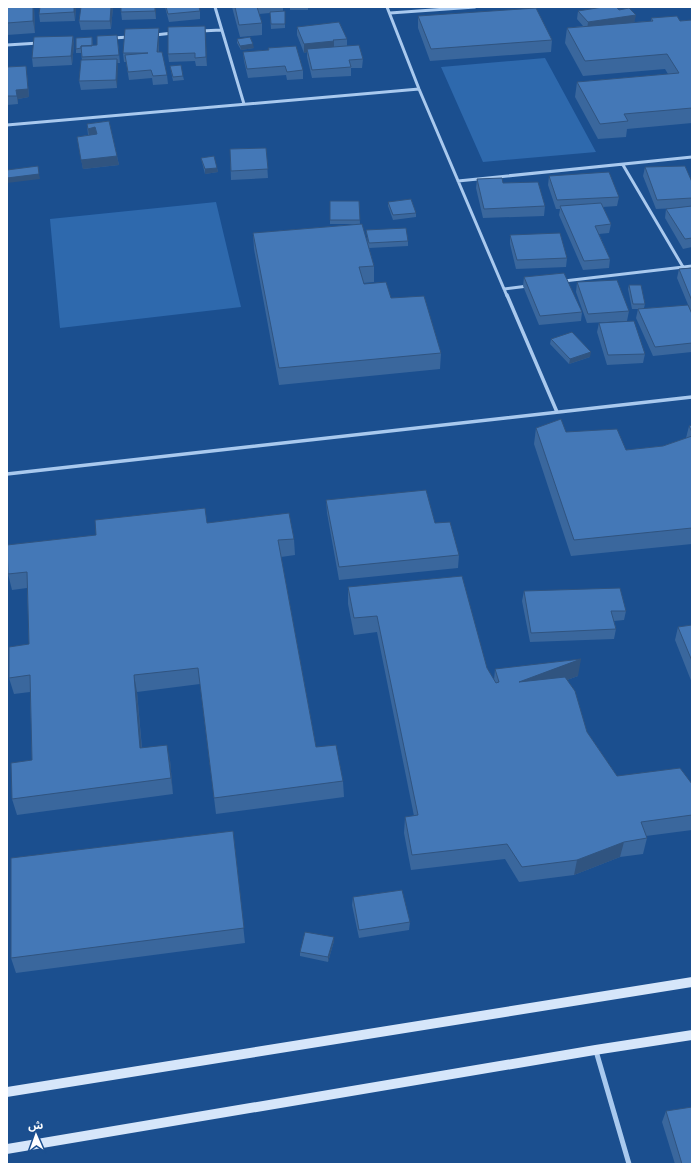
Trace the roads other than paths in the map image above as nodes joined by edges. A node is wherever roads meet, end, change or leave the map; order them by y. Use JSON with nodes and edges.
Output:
{"nodes":[{"id":1,"x":215,"y":7,"type":"edge"},
{"id":2,"x":388,"y":7,"type":"edge"},
{"id":3,"x":475,"y":7,"type":"edge"},
{"id":4,"x":390,"y":13,"type":"junction"},
{"id":5,"x":221,"y":30,"type":"junction"},
{"id":6,"x":197,"y":32,"type":"edge"},
{"id":7,"x":181,"y":33,"type":"edge"},
{"id":8,"x":150,"y":35,"type":"edge"},
{"id":9,"x":134,"y":36,"type":"edge"},
{"id":10,"x":110,"y":38,"type":"edge"},
{"id":11,"x":47,"y":42,"type":"edge"},
{"id":12,"x":7,"y":45,"type":"edge"},
{"id":13,"x":419,"y":89,"type":"junction"},
{"id":14,"x":244,"y":104,"type":"junction"},
{"id":15,"x":7,"y":125,"type":"edge"},
{"id":16,"x":692,"y":158,"type":"edge"},
{"id":17,"x":623,"y":165,"type":"junction"},
{"id":18,"x":458,"y":181,"type":"junction"},
{"id":19,"x":692,"y":266,"type":"edge"},
{"id":20,"x":683,"y":267,"type":"junction"},
{"id":21,"x":559,"y":282,"type":"edge"},
{"id":22,"x":535,"y":285,"type":"edge"},
{"id":23,"x":504,"y":289,"type":"junction"},
{"id":24,"x":692,"y":397,"type":"edge"},
{"id":25,"x":557,"y":412,"type":"junction"},
{"id":26,"x":7,"y":474,"type":"edge"},
{"id":27,"x":692,"y":982,"type":"edge"},
{"id":28,"x":692,"y":1035,"type":"edge"},
{"id":29,"x":595,"y":1050,"type":"junction"},
{"id":30,"x":7,"y":1092,"type":"edge"},
{"id":31,"x":7,"y":1149,"type":"edge"},
{"id":32,"x":629,"y":1164,"type":"edge"}],
"edges":[{"from":1,"to":5,"type":"street"},
{"from":2,"to":4,"type":"street"},
{"from":3,"to":4,"type":"street"},
{"from":4,"to":13,"type":"street"},
{"from":5,"to":6,"type":"street"},
{"from":5,"to":14,"type":"street"},
{"from":7,"to":8,"type":"street"},
{"from":9,"to":10,"type":"street"},
{"from":11,"to":12,"type":"street"},
{"from":13,"to":14,"type":"street"},
{"from":13,"to":18,"type":"street"},
{"from":14,"to":15,"type":"street"},
{"from":16,"to":17,"type":"street"},
{"from":17,"to":18,"type":"street"},
{"from":17,"to":20,"type":"street"},
{"from":18,"to":23,"type":"street"},
{"from":19,"to":20,"type":"street"},
{"from":20,"to":21,"type":"street"},
{"from":22,"to":23,"type":"street"},
{"from":23,"to":25,"type":"street"},
{"from":24,"to":25,"type":"street"},
{"from":25,"to":26,"type":"street"},
{"from":27,"to":30,"type":"street"},
{"from":28,"to":29,"type":"street"},
{"from":29,"to":31,"type":"street"},
{"from":29,"to":32,"type":"street"}]}
